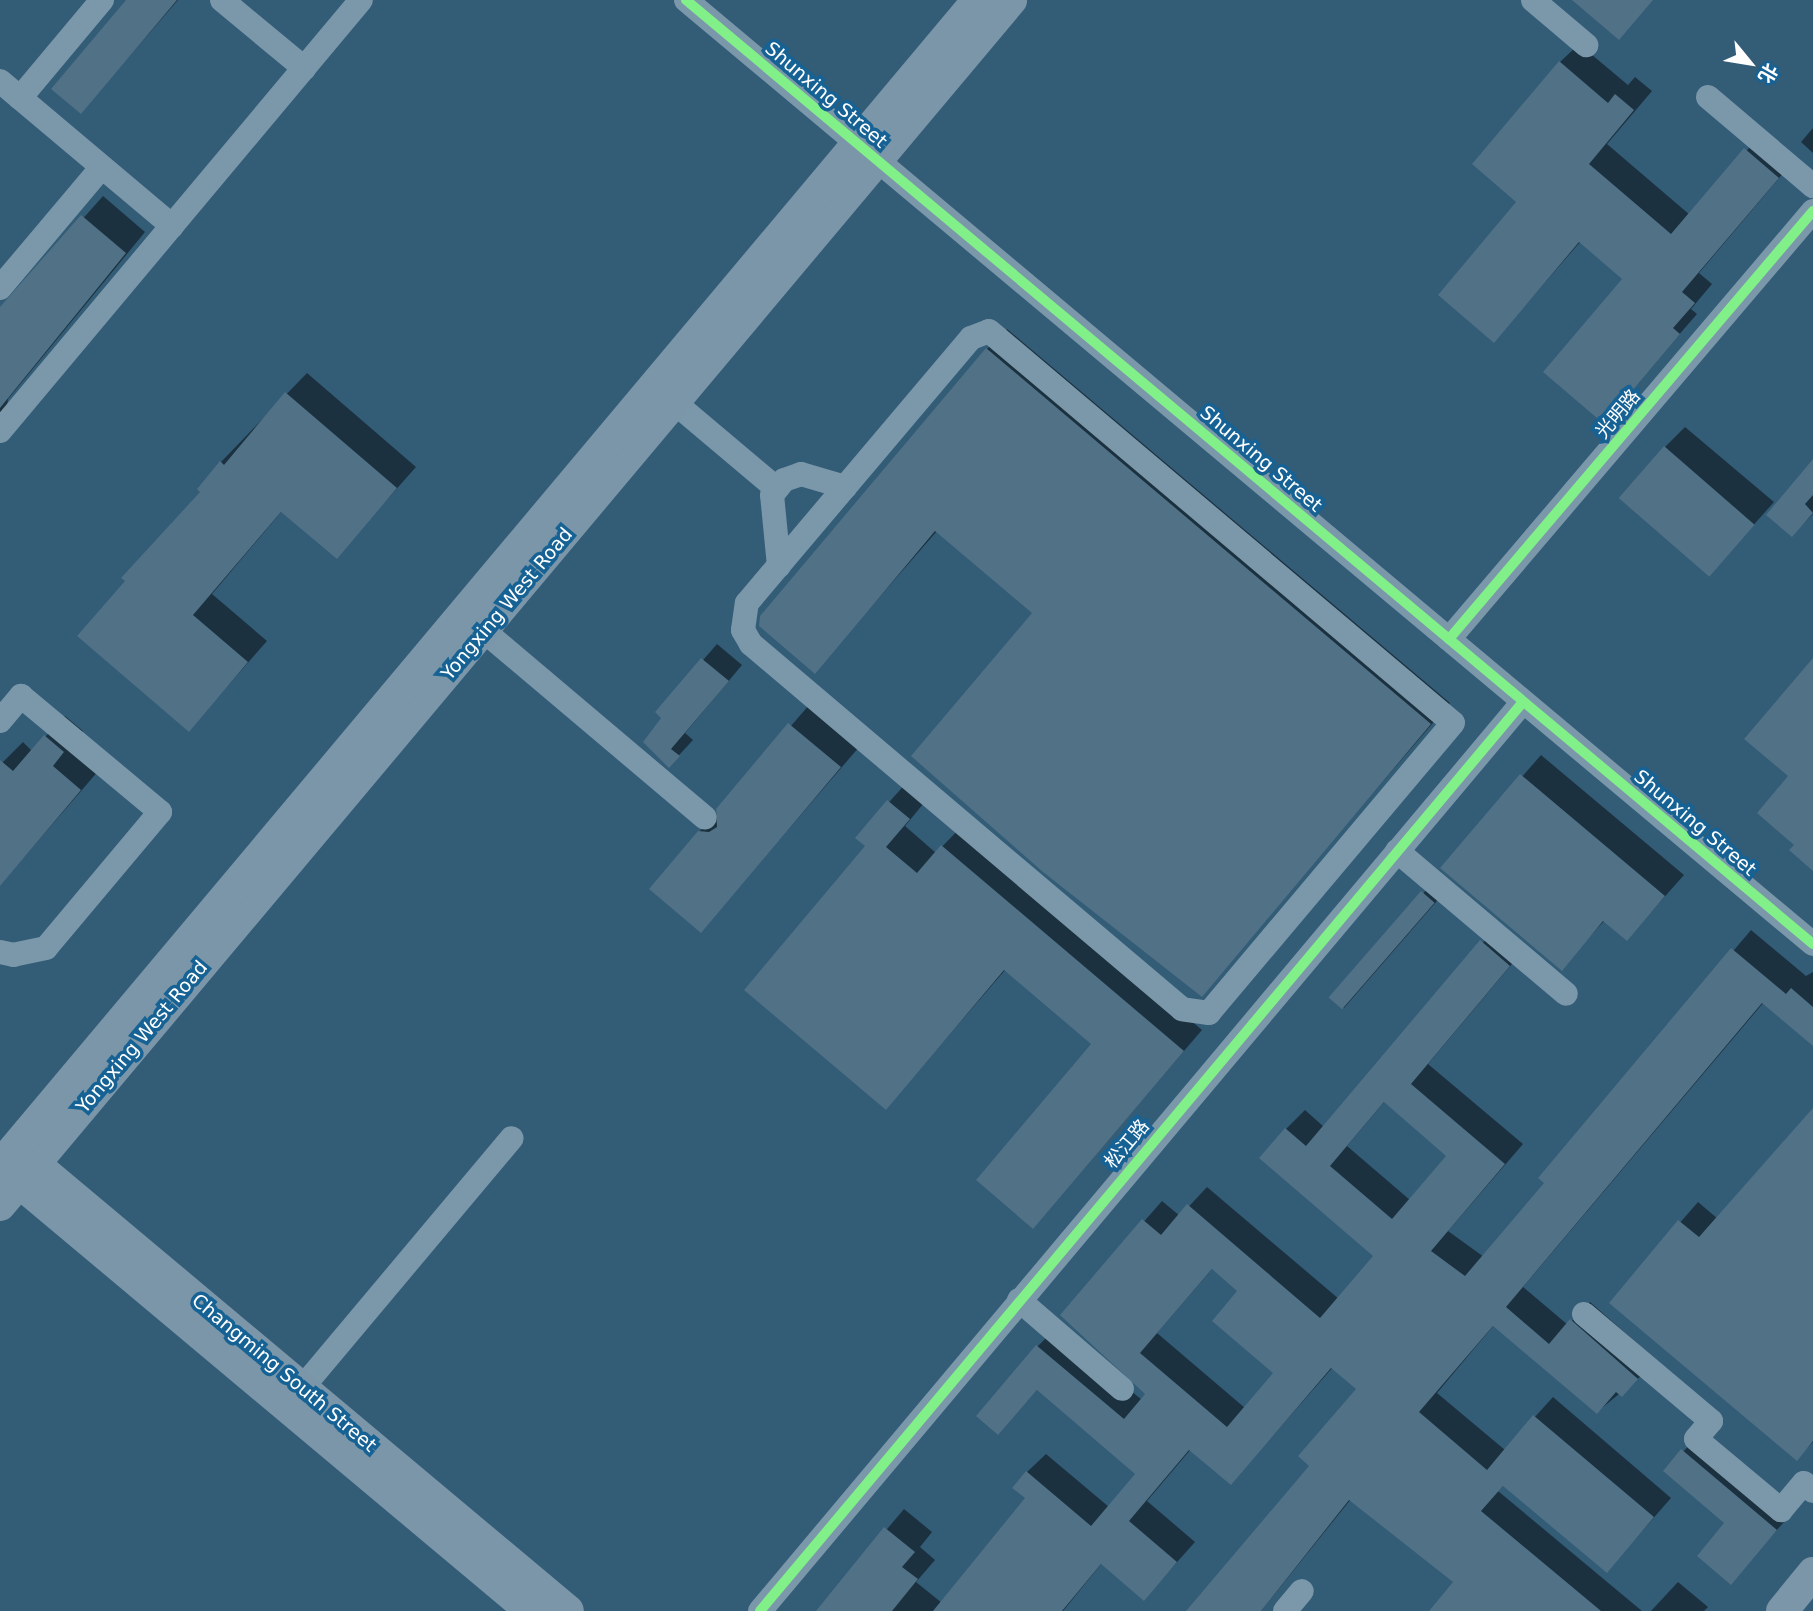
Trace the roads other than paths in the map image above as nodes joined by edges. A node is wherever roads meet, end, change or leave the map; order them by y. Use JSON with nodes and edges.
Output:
{"nodes":[{"id":1,"x":102,"y":0,"type":"edge"},
{"id":2,"x":222,"y":0,"type":"edge"},
{"id":3,"x":361,"y":0,"type":"edge"},
{"id":4,"x":686,"y":0,"type":"edge"},
{"id":5,"x":978,"y":0,"type":"edge"},
{"id":6,"x":1011,"y":0,"type":"edge"},
{"id":7,"x":1533,"y":0,"type":"edge"},
{"id":8,"x":1586,"y":45,"type":"dead end"},
{"id":9,"x":304,"y":68,"type":"junction"},
{"id":10,"x":0,"y":81,"type":"edge"},
{"id":11,"x":1707,"y":97,"type":"dead end"},
{"id":12,"x":20,"y":98,"type":"junction"},
{"id":13,"x":868,"y":152,"type":"junction"},
{"id":14,"x":102,"y":167,"type":"junction"},
{"id":15,"x":1813,"y":186,"type":"edge"},
{"id":16,"x":1813,"y":211,"type":"edge"},
{"id":17,"x":172,"y":226,"type":"junction"},
{"id":18,"x":0,"y":288,"type":"edge"},
{"id":19,"x":675,"y":403,"type":"junction"},
{"id":20,"x":0,"y":431,"type":"edge"},
{"id":21,"x":845,"y":487,"type":"junction"},
{"id":22,"x":778,"y":489,"type":"junction"},
{"id":23,"x":779,"y":566,"type":"junction"},
{"id":24,"x":484,"y":631,"type":"junction"},
{"id":25,"x":1449,"y":639,"type":"junction"},
{"id":26,"x":1523,"y":702,"type":"junction"},
{"id":27,"x":0,"y":721,"type":"edge"},
{"id":28,"x":705,"y":818,"type":"dead end"},
{"id":29,"x":1397,"y":851,"type":"junction"},
{"id":30,"x":1813,"y":944,"type":"edge"},
{"id":31,"x":0,"y":952,"type":"edge"},
{"id":32,"x":1566,"y":994,"type":"dead end"},
{"id":33,"x":512,"y":1138,"type":"dead end"},
{"id":34,"x":12,"y":1167,"type":"edge"},
{"id":35,"x":1019,"y":1300,"type":"junction"},
{"id":36,"x":1584,"y":1314,"type":"dead end"},
{"id":37,"x":302,"y":1388,"type":"junction"},
{"id":38,"x":1122,"y":1389,"type":"dead end"},
{"id":39,"x":1813,"y":1491,"type":"edge"},
{"id":40,"x":1813,"y":1573,"type":"edge"},
{"id":41,"x":1302,"y":1591,"type":"dead end"},
{"id":42,"x":531,"y":1611,"type":"edge"},
{"id":43,"x":568,"y":1611,"type":"edge"},
{"id":44,"x":760,"y":1611,"type":"edge"},
{"id":45,"x":1285,"y":1611,"type":"edge"},
{"id":46,"x":1782,"y":1611,"type":"edge"}],
"edges":[{"from":1,"to":12,"type":"street"},
{"from":2,"to":9,"type":"street"},
{"from":3,"to":9,"type":"street"},
{"from":4,"to":13,"type":"street","name":"Shunxing Street"},
{"from":5,"to":13,"type":"main road","name":"Yongxing West Road"},
{"from":6,"to":13,"type":"main road","name":"Yongxing West Road"},
{"from":7,"to":8,"type":"street"},
{"from":9,"to":17,"type":"street"},
{"from":10,"to":12,"type":"street"},
{"from":11,"to":15,"type":"street"},
{"from":12,"to":14,"type":"street"},
{"from":13,"to":19,"type":"main road","name":"Yongxing West Road"},
{"from":13,"to":25,"type":"street","name":"Shunxing Street"},
{"from":13,"to":34,"type":"main road","name":"Yongxing West Road"},
{"from":14,"to":17,"type":"street"},
{"from":14,"to":18,"type":"street"},
{"from":16,"to":25,"type":"street","name":"光明路"},
{"from":17,"to":20,"type":"street"},
{"from":19,"to":22,"type":"street"},
{"from":19,"to":24,"type":"main road","name":"Yongxing West Road"},
{"from":21,"to":22,"type":"street"},
{"from":21,"to":23,"type":"street"},
{"from":21,"to":23,"type":"street"},
{"from":22,"to":23,"type":"street"},
{"from":24,"to":28,"type":"street"},
{"from":24,"to":34,"type":"main road","name":"Yongxing West Road"},
{"from":25,"to":26,"type":"street","name":"Shunxing Street"},
{"from":26,"to":29,"type":"street","name":"松江路"},
{"from":26,"to":30,"type":"street","name":"Shunxing Street"},
{"from":27,"to":31,"type":"street"},
{"from":29,"to":32,"type":"street"},
{"from":29,"to":35,"type":"street","name":"松江路"},
{"from":33,"to":37,"type":"street"},
{"from":34,"to":37,"type":"main road","name":"Changming South Street"},
{"from":34,"to":42,"type":"main road","name":"Changming South Street"},
{"from":35,"to":38,"type":"street"},
{"from":35,"to":44,"type":"street","name":"松江路"},
{"from":36,"to":39,"type":"street"},
{"from":37,"to":43,"type":"main road","name":"Changming South Street"},
{"from":40,"to":46,"type":"main road"},
{"from":41,"to":45,"type":"street"}]}
